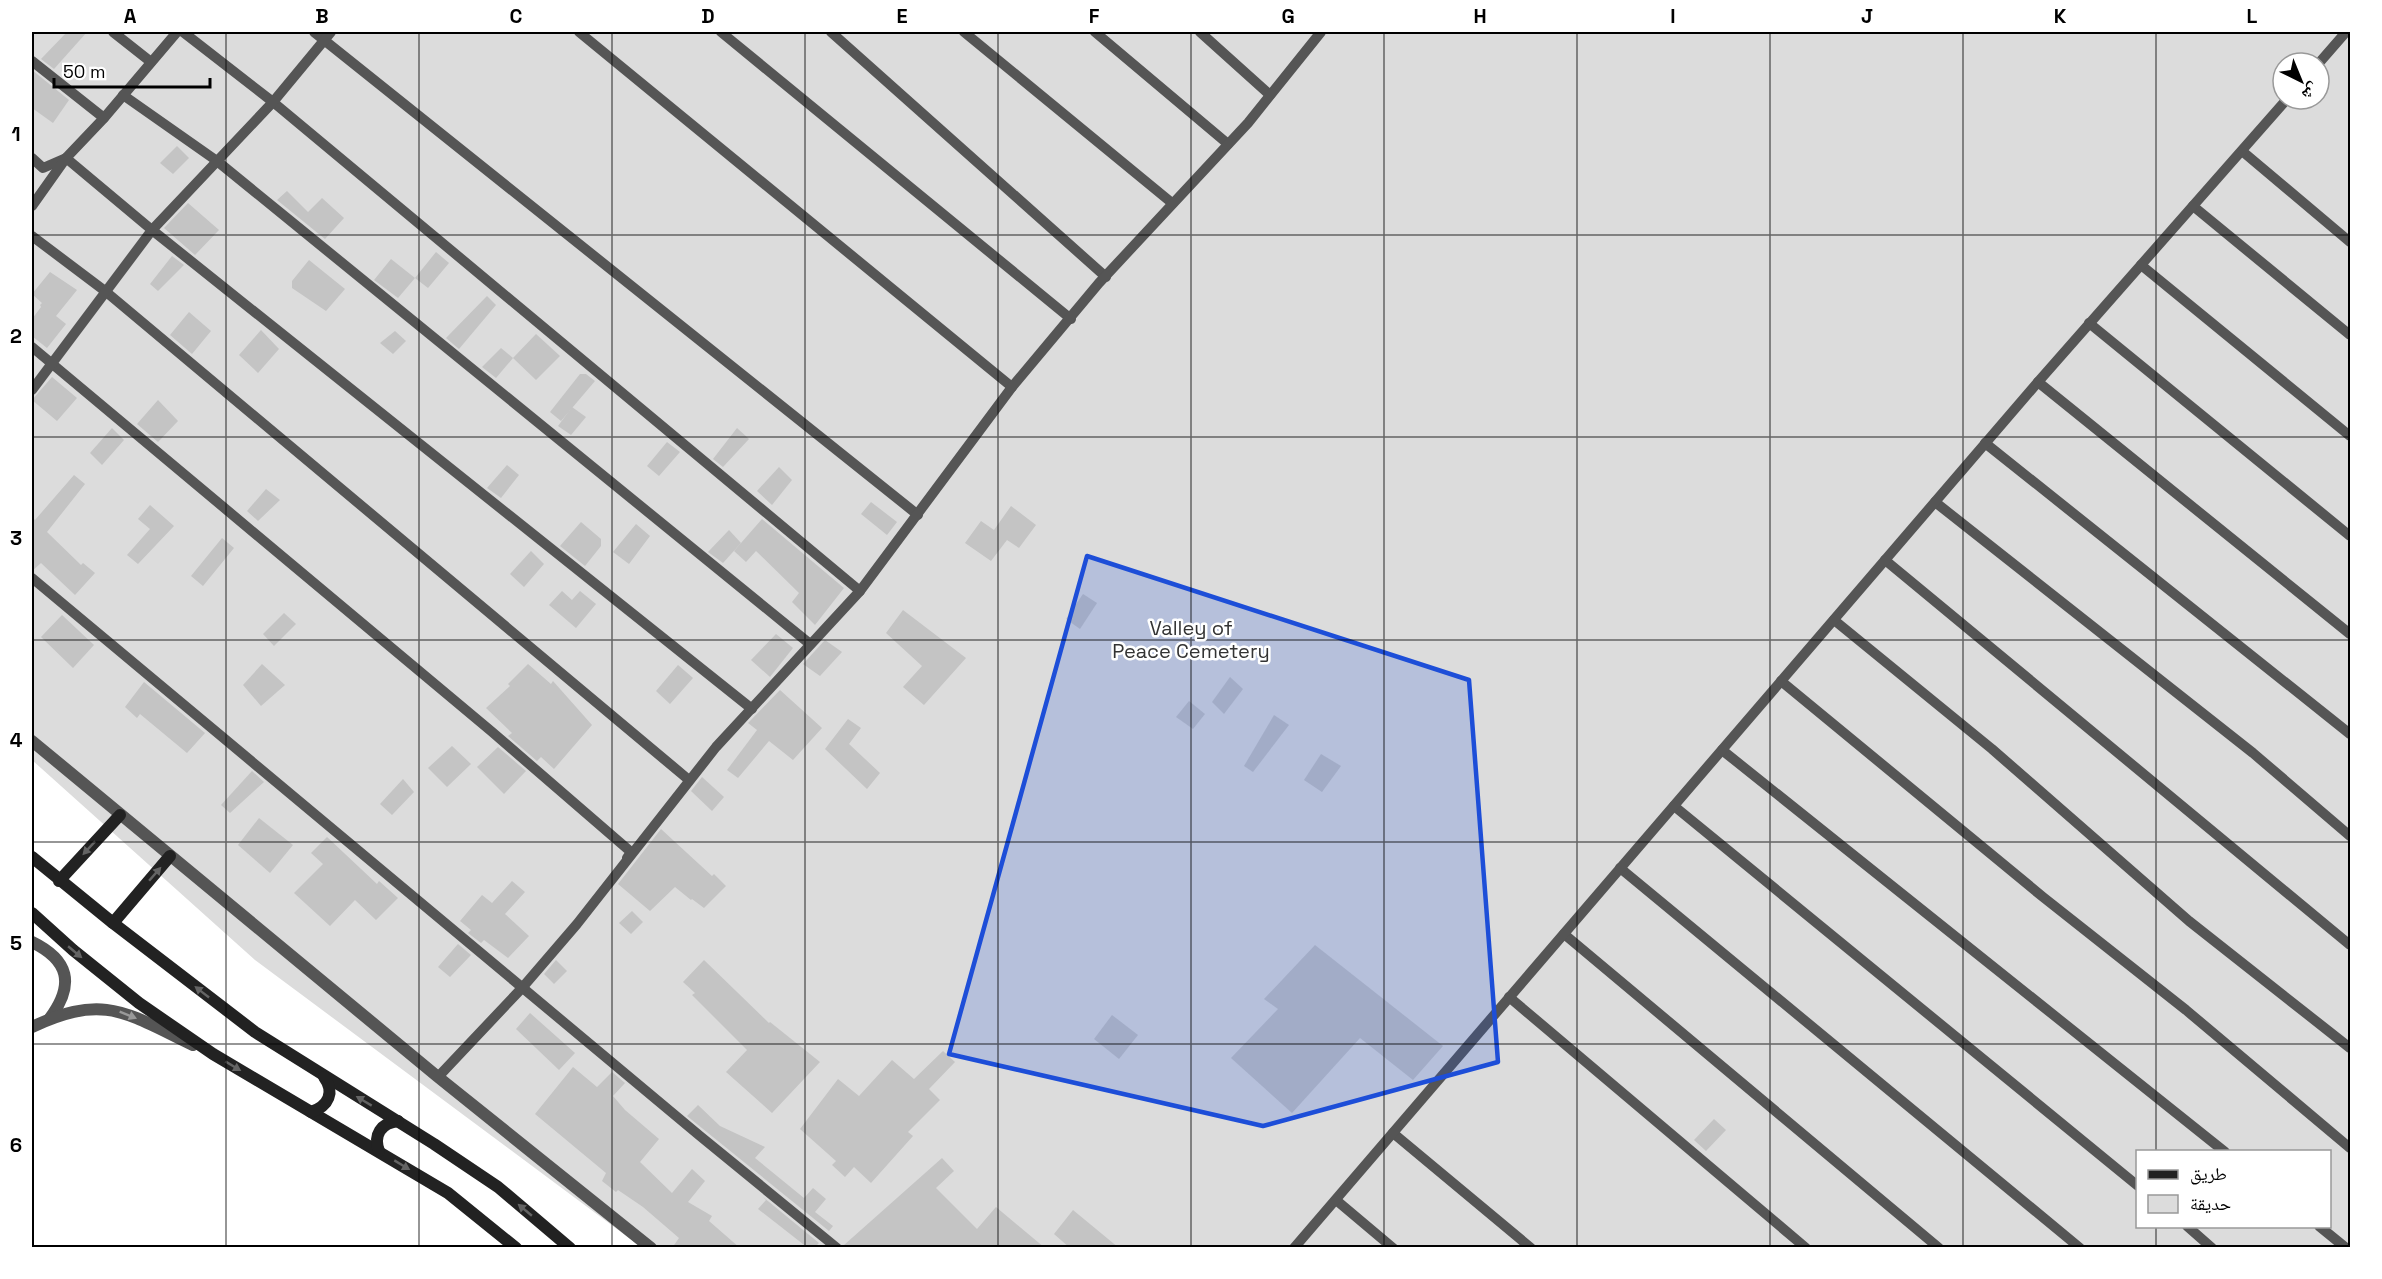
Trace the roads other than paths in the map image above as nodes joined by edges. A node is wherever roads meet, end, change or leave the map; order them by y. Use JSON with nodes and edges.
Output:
{"nodes":[{"id":1,"x":113,"y":32,"type":"edge"},
{"id":2,"x":177,"y":32,"type":"edge"},
{"id":3,"x":183,"y":32,"type":"edge"},
{"id":4,"x":314,"y":32,"type":"edge"},
{"id":5,"x":579,"y":32,"type":"edge"},
{"id":6,"x":721,"y":32,"type":"edge"},
{"id":7,"x":831,"y":32,"type":"edge"},
{"id":8,"x":964,"y":32,"type":"edge"},
{"id":9,"x":1095,"y":32,"type":"edge"},
{"id":10,"x":1200,"y":32,"type":"edge"},
{"id":11,"x":1321,"y":32,"type":"edge"},
{"id":12,"x":2346,"y":32,"type":"edge"},
{"id":13,"x":328,"y":36,"type":"edge"},
{"id":14,"x":2329,"y":51,"type":"edge"},
{"id":15,"x":32,"y":61,"type":"edge"},
{"id":16,"x":151,"y":62,"type":"junction"},
{"id":17,"x":1270,"y":94,"type":"junction"},
{"id":18,"x":123,"y":95,"type":"junction"},
{"id":19,"x":273,"y":102,"type":"junction"},
{"id":20,"x":2276,"y":111,"type":"edge"},
{"id":21,"x":104,"y":118,"type":"junction"},
{"id":22,"x":1228,"y":144,"type":"junction"},
{"id":23,"x":2241,"y":151,"type":"junction"},
{"id":24,"x":32,"y":158,"type":"edge"},
{"id":25,"x":66,"y":158,"type":"junction"},
{"id":26,"x":217,"y":161,"type":"junction"},
{"id":27,"x":1172,"y":203,"type":"junction"},
{"id":28,"x":32,"y":206,"type":"edge"},
{"id":29,"x":2193,"y":206,"type":"junction"},
{"id":30,"x":152,"y":230,"type":"junction"},
{"id":31,"x":32,"y":236,"type":"edge"},
{"id":32,"x":2350,"y":242,"type":"edge"},
{"id":33,"x":2141,"y":265,"type":"junction"},
{"id":34,"x":1106,"y":277,"type":"junction"},
{"id":35,"x":105,"y":291,"type":"junction"},
{"id":36,"x":1071,"y":319,"type":"junction"},
{"id":37,"x":2089,"y":323,"type":"junction"},
{"id":38,"x":2350,"y":335,"type":"edge"},
{"id":39,"x":32,"y":347,"type":"edge"},
{"id":40,"x":52,"y":364,"type":"junction"},
{"id":41,"x":2038,"y":382,"type":"junction"},
{"id":42,"x":1012,"y":387,"type":"junction"},
{"id":43,"x":32,"y":390,"type":"edge"},
{"id":44,"x":2350,"y":435,"type":"edge"},
{"id":45,"x":1985,"y":443,"type":"junction"},
{"id":46,"x":1935,"y":502,"type":"junction"},
{"id":47,"x":918,"y":515,"type":"junction"},
{"id":48,"x":2350,"y":536,"type":"edge"},
{"id":49,"x":1886,"y":560,"type":"junction"},
{"id":50,"x":32,"y":578,"type":"edge"},
{"id":51,"x":860,"y":591,"type":"junction"},
{"id":52,"x":1834,"y":620,"type":"junction"},
{"id":53,"x":2350,"y":634,"type":"edge"},
{"id":54,"x":810,"y":644,"type":"junction"},
{"id":55,"x":1781,"y":681,"type":"junction"},
{"id":56,"x":752,"y":709,"type":"junction"},
{"id":57,"x":2350,"y":734,"type":"edge"},
{"id":58,"x":32,"y":741,"type":"edge"},
{"id":59,"x":1722,"y":750,"type":"junction"},
{"id":60,"x":689,"y":780,"type":"junction"},
{"id":61,"x":1674,"y":806,"type":"junction"},
{"id":62,"x":120,"y":815,"type":"junction"},
{"id":63,"x":2350,"y":836,"type":"edge"},
{"id":64,"x":170,"y":856,"type":"junction"},
{"id":65,"x":32,"y":857,"type":"edge"},
{"id":66,"x":1620,"y":868,"type":"junction"},
{"id":67,"x":621,"y":870,"type":"junction"},
{"id":68,"x":59,"y":881,"type":"junction"},
{"id":69,"x":32,"y":913,"type":"edge"},
{"id":70,"x":113,"y":923,"type":"junction"},
{"id":71,"x":1564,"y":934,"type":"junction"},
{"id":72,"x":32,"y":942,"type":"edge"},
{"id":73,"x":2350,"y":945,"type":"edge"},
{"id":74,"x":522,"y":988,"type":"junction"},
{"id":75,"x":1509,"y":997,"type":"junction"},
{"id":76,"x":50,"y":1018,"type":"junction"},
{"id":77,"x":32,"y":1027,"type":"edge"},
{"id":78,"x":2350,"y":1048,"type":"edge"},
{"id":79,"x":213,"y":1054,"type":"junction"},
{"id":80,"x":324,"y":1077,"type":"junction"},
{"id":81,"x":438,"y":1077,"type":"junction"},
{"id":82,"x":311,"y":1112,"type":"junction"},
{"id":83,"x":398,"y":1121,"type":"junction"},
{"id":84,"x":1393,"y":1133,"type":"junction"},
{"id":85,"x":2350,"y":1148,"type":"edge"},
{"id":86,"x":2222,"y":1150,"type":"edge"},
{"id":87,"x":379,"y":1151,"type":"junction"},
{"id":88,"x":2136,"y":1184,"type":"edge"},
{"id":89,"x":1336,"y":1200,"type":"junction"},
{"id":90,"x":2188,"y":1228,"type":"edge"},
{"id":91,"x":2320,"y":1228,"type":"edge"},
{"id":92,"x":516,"y":1248,"type":"edge"},
{"id":93,"x":570,"y":1248,"type":"edge"},
{"id":94,"x":651,"y":1248,"type":"edge"},
{"id":95,"x":837,"y":1248,"type":"edge"},
{"id":96,"x":1294,"y":1248,"type":"edge"},
{"id":97,"x":1393,"y":1248,"type":"edge"},
{"id":98,"x":1531,"y":1248,"type":"edge"},
{"id":99,"x":1806,"y":1248,"type":"edge"},
{"id":100,"x":1939,"y":1248,"type":"edge"},
{"id":101,"x":2080,"y":1248,"type":"edge"},
{"id":102,"x":2212,"y":1248,"type":"edge"},
{"id":103,"x":2346,"y":1248,"type":"edge"}],
"edges":[{"from":1,"to":16,"type":"lane"},
{"from":2,"to":16,"type":"lane"},
{"from":3,"to":19,"type":"lane"},
{"from":4,"to":13,"type":"lane"},
{"from":5,"to":42,"type":"lane"},
{"from":6,"to":36,"type":"lane"},
{"from":7,"to":34,"type":"lane"},
{"from":8,"to":27,"type":"lane"},
{"from":9,"to":22,"type":"lane"},
{"from":10,"to":17,"type":"lane"},
{"from":11,"to":17,"type":"lane"},
{"from":12,"to":14,"type":"lane"},
{"from":13,"to":19,"type":"lane"},
{"from":13,"to":47,"type":"lane"},
{"from":15,"to":21,"type":"lane"},
{"from":16,"to":18,"type":"lane"},
{"from":17,"to":22,"type":"lane"},
{"from":18,"to":21,"type":"lane"},
{"from":18,"to":26,"type":"lane"},
{"from":19,"to":26,"type":"lane"},
{"from":19,"to":51,"type":"lane"},
{"from":20,"to":23,"type":"lane"},
{"from":21,"to":25,"type":"lane"},
{"from":22,"to":27,"type":"lane"},
{"from":23,"to":29,"type":"lane"},
{"from":23,"to":32,"type":"lane"},
{"from":24,"to":25,"type":"lane"},
{"from":25,"to":28,"type":"lane"},
{"from":25,"to":30,"type":"lane"},
{"from":26,"to":30,"type":"lane"},
{"from":26,"to":54,"type":"lane"},
{"from":27,"to":34,"type":"lane"},
{"from":29,"to":33,"type":"lane"},
{"from":29,"to":38,"type":"lane"},
{"from":30,"to":35,"type":"lane"},
{"from":30,"to":56,"type":"lane"},
{"from":31,"to":35,"type":"lane"},
{"from":33,"to":37,"type":"lane"},
{"from":33,"to":44,"type":"lane"},
{"from":34,"to":36,"type":"lane"},
{"from":35,"to":40,"type":"lane"},
{"from":35,"to":60,"type":"lane"},
{"from":36,"to":42,"type":"lane"},
{"from":37,"to":41,"type":"lane"},
{"from":37,"to":48,"type":"lane"},
{"from":39,"to":40,"type":"lane"},
{"from":40,"to":43,"type":"lane"},
{"from":40,"to":67,"type":"lane"},
{"from":41,"to":45,"type":"lane"},
{"from":41,"to":53,"type":"lane"},
{"from":42,"to":47,"type":"lane"},
{"from":45,"to":46,"type":"lane"},
{"from":45,"to":57,"type":"lane"},
{"from":46,"to":49,"type":"lane"},
{"from":46,"to":63,"type":"lane"},
{"from":47,"to":51,"type":"lane"},
{"from":49,"to":52,"type":"lane"},
{"from":49,"to":73,"type":"lane"},
{"from":50,"to":74,"type":"lane"},
{"from":51,"to":54,"type":"lane"},
{"from":52,"to":55,"type":"lane"},
{"from":52,"to":78,"type":"lane"},
{"from":54,"to":56,"type":"lane"},
{"from":55,"to":59,"type":"lane"},
{"from":55,"to":85,"type":"lane"},
{"from":56,"to":60,"type":"lane"},
{"from":58,"to":62,"type":"street"},
{"from":59,"to":61,"type":"lane"},
{"from":59,"to":86,"type":"lane"},
{"from":60,"to":67,"type":"lane"},
{"from":61,"to":66,"type":"lane"},
{"from":61,"to":88,"type":"lane"},
{"from":62,"to":64,"type":"street"},
{"from":62,"to":68,"type":"main road","one_way":true},
{"from":70,"to":64,"type":"main road","one_way":true},
{"from":64,"to":81,"type":"street"},
{"from":65,"to":68,"type":"main road"},
{"from":66,"to":71,"type":"lane"},
{"from":66,"to":101,"type":"lane"},
{"from":67,"to":74,"type":"lane"},
{"from":68,"to":70,"type":"main road"},
{"from":69,"to":79,"type":"main road","one_way":true},
{"from":80,"to":70,"type":"main road","one_way":true},
{"from":71,"to":75,"type":"lane"},
{"from":71,"to":100,"type":"lane"},
{"from":72,"to":76,"type":"street"},
{"from":74,"to":81,"type":"lane"},
{"from":74,"to":95,"type":"lane"},
{"from":75,"to":84,"type":"lane"},
{"from":75,"to":99,"type":"lane"},
{"from":76,"to":77,"type":"street"},
{"from":76,"to":79,"type":"street","one_way":true},
{"from":79,"to":82,"type":"main road","one_way":true},
{"from":80,"to":82,"type":"main road"},
{"from":83,"to":80,"type":"main road","one_way":true},
{"from":81,"to":94,"type":"street"},
{"from":82,"to":87,"type":"main road"},
{"from":83,"to":87,"type":"main road"},
{"from":93,"to":83,"type":"main road","one_way":true},
{"from":84,"to":89,"type":"lane"},
{"from":84,"to":98,"type":"lane"},
{"from":87,"to":92,"type":"main road","one_way":true},
{"from":89,"to":96,"type":"lane"},
{"from":89,"to":97,"type":"lane"},
{"from":90,"to":102,"type":"lane"},
{"from":91,"to":103,"type":"lane"}]}
